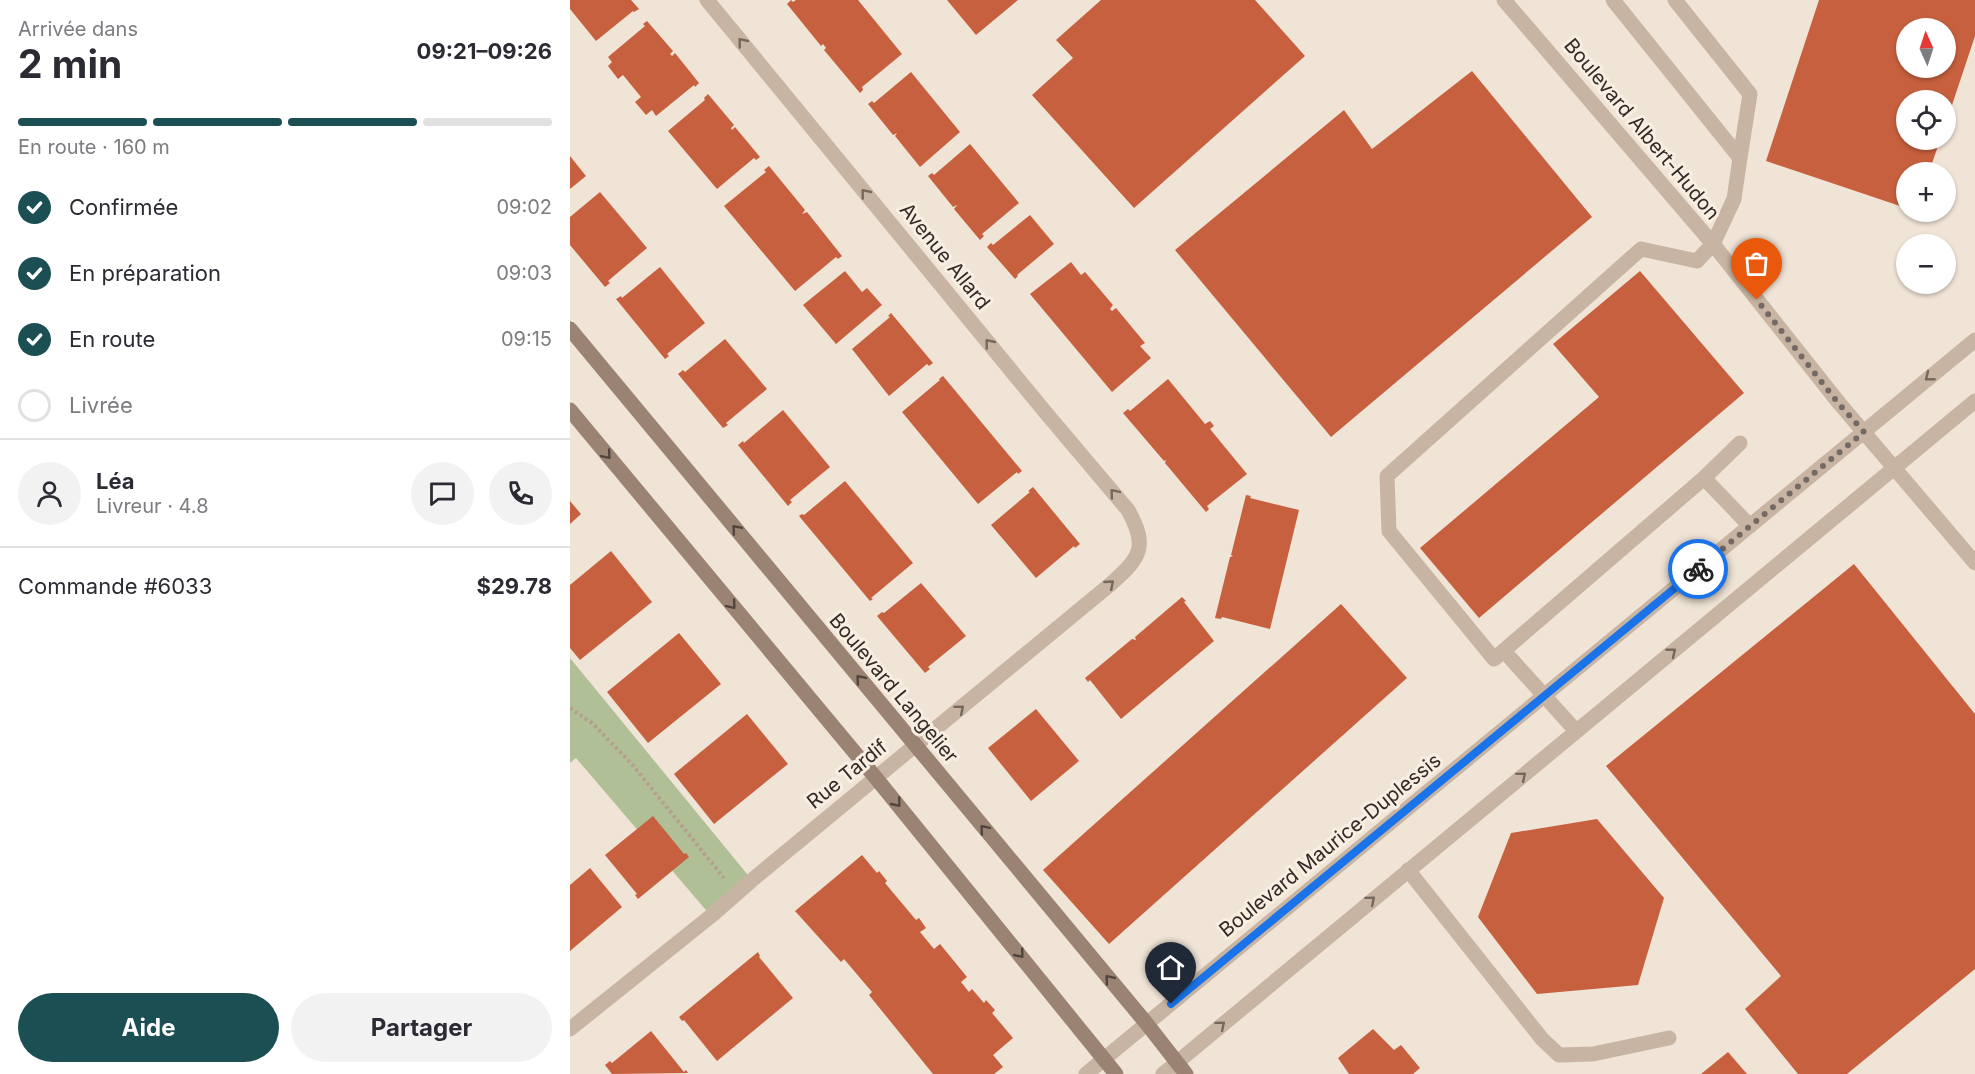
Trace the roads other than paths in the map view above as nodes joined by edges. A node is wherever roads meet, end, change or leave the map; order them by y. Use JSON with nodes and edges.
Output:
{"nodes":[{"id":1,"x":707,"y":0,"type":"edge"},
{"id":2,"x":1504,"y":0,"type":"edge"},
{"id":3,"x":1612,"y":0,"type":"edge"},
{"id":4,"x":1675,"y":0,"type":"edge"},
{"id":5,"x":1740,"y":158,"type":"junction"},
{"id":6,"x":1713,"y":244,"type":"junction"},
{"id":7,"x":570,"y":329,"type":"edge"},
{"id":8,"x":1975,"y":340,"type":"edge"},
{"id":9,"x":1975,"y":401,"type":"edge"},
{"id":10,"x":570,"y":410,"type":"edge"},
{"id":11,"x":1864,"y":432,"type":"junction"},
{"id":12,"x":1740,"y":443,"type":"dead end"},
{"id":13,"x":1893,"y":468,"type":"junction"},
{"id":14,"x":1704,"y":478,"type":"junction"},
{"id":15,"x":1750,"y":526,"type":"junction"},
{"id":16,"x":1141,"y":544,"type":"joint"},
{"id":17,"x":1975,"y":563,"type":"edge"},
{"id":18,"x":1504,"y":651,"type":"junction"},
{"id":19,"x":1546,"y":695,"type":"junction"},
{"id":20,"x":1576,"y":731,"type":"junction"},
{"id":21,"x":915,"y":746,"type":"junction"},
{"id":22,"x":876,"y":778,"type":"junction"},
{"id":23,"x":1408,"y":870,"type":"junction"},
{"id":24,"x":1147,"y":1024,"type":"junction"},
{"id":25,"x":570,"y":1029,"type":"edge"},
{"id":26,"x":1669,"y":1038,"type":"dead end"},
{"id":27,"x":1104,"y":1059,"type":"junction"},
{"id":28,"x":1181,"y":1068,"type":"edge"},
{"id":29,"x":1086,"y":1074,"type":"edge"},
{"id":30,"x":1116,"y":1074,"type":"edge"},
{"id":31,"x":1162,"y":1074,"type":"edge"}],
"edges":[{"from":16,"to":1,"type":"street","name":"Avenue Allard","one_way":true},
{"from":2,"to":6,"type":"street","name":"Boulevard Albert-Hudon"},
{"from":3,"to":5,"type":"street"},
{"from":4,"to":5,"type":"street"},
{"from":5,"to":6,"type":"street"},
{"from":6,"to":11,"type":"street","name":"Boulevard Albert-Hudon"},
{"from":6,"to":18,"type":"street"},
{"from":21,"to":7,"type":"main road","name":"Boulevard Langelier","one_way":true},
{"from":8,"to":11,"type":"street","name":"Boulevard Maurice-Duplessis","one_way":true},
{"from":9,"to":13,"type":"street"},
{"from":10,"to":22,"type":"main road","one_way":true},
{"from":11,"to":13,"type":"street","name":"Boulevard Albert-Hudon"},
{"from":11,"to":15,"type":"street","name":"Boulevard Maurice-Duplessis"},
{"from":12,"to":14,"type":"street"},
{"from":13,"to":17,"type":"street","name":"Boulevard Albert-Hudon"},
{"from":20,"to":13,"type":"street","one_way":true},
{"from":14,"to":15,"type":"street"},
{"from":14,"to":18,"type":"street"},
{"from":15,"to":19,"type":"street","name":"Boulevard Maurice-Duplessis"},
{"from":21,"to":16,"type":"street","name":"Rue Tardif","one_way":true},
{"from":18,"to":19,"type":"street"},
{"from":19,"to":20,"type":"street"},
{"from":19,"to":24,"type":"street","name":"Boulevard Maurice-Duplessis"},
{"from":23,"to":20,"type":"street","one_way":true},
{"from":21,"to":22,"type":"street","name":"Rue Tardif"},
{"from":24,"to":21,"type":"main road","name":"Boulevard Langelier","one_way":true},
{"from":22,"to":25,"type":"street","name":"Rue Tardif"},
{"from":22,"to":27,"type":"main road","one_way":true},
{"from":23,"to":26,"type":"street"},
{"from":28,"to":23,"type":"street","one_way":true},
{"from":24,"to":27,"type":"street","name":"Boulevard Maurice-Duplessis"},
{"from":24,"to":28,"type":"main road","name":"Boulevard Langelier"},
{"from":27,"to":29,"type":"street","name":"Boulevard Maurice-Duplessis"},
{"from":27,"to":30,"type":"main road"},
{"from":28,"to":31,"type":"street"}]}
